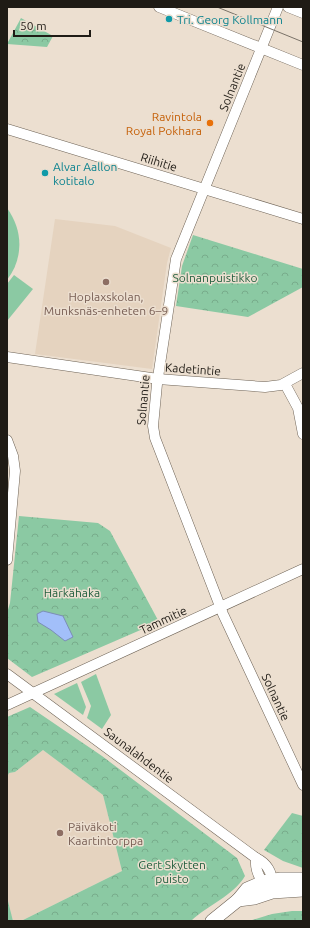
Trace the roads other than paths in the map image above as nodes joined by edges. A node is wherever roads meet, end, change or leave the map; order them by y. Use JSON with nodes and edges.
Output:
{"nodes":[{"id":1,"x":159,"y":7,"type":"edge"},
{"id":2,"x":278,"y":7,"type":"edge"},
{"id":3,"x":288,"y":7,"type":"edge"},
{"id":4,"x":303,"y":13,"type":"edge"},
{"id":5,"x":261,"y":49,"type":"junction"},
{"id":6,"x":303,"y":65,"type":"edge"},
{"id":7,"x":7,"y":129,"type":"edge"},
{"id":8,"x":204,"y":190,"type":"junction"},
{"id":9,"x":303,"y":219,"type":"edge"},
{"id":10,"x":7,"y":357,"type":"edge"},
{"id":11,"x":303,"y":373,"type":"edge"},
{"id":12,"x":158,"y":379,"type":"junction"},
{"id":13,"x":285,"y":384,"type":"junction"},
{"id":14,"x":303,"y":434,"type":"edge"},
{"id":15,"x":7,"y":440,"type":"edge"},
{"id":16,"x":7,"y":560,"type":"edge"},
{"id":17,"x":303,"y":569,"type":"edge"},
{"id":18,"x":221,"y":607,"type":"junction"},
{"id":19,"x":7,"y":674,"type":"edge"},
{"id":20,"x":33,"y":694,"type":"junction"},
{"id":21,"x":7,"y":705,"type":"edge"},
{"id":22,"x":303,"y":785,"type":"edge"},
{"id":23,"x":303,"y":879,"type":"edge"},
{"id":24,"x":269,"y":885,"type":"junction"},
{"id":25,"x":303,"y":890,"type":"edge"},
{"id":26,"x":212,"y":921,"type":"edge"}],
"edges":[{"from":1,"to":5,"type":"street"},
{"from":2,"to":5,"type":"street","name":"Solnantie"},
{"from":3,"to":4,"type":"street"},
{"from":5,"to":6,"type":"street"},
{"from":5,"to":8,"type":"street","name":"Solnantie"},
{"from":7,"to":8,"type":"street","name":"Riihitie"},
{"from":8,"to":9,"type":"street","name":"Riihitie"},
{"from":8,"to":12,"type":"street","name":"Solnantie"},
{"from":10,"to":12,"type":"street","name":"Kadetintie"},
{"from":11,"to":13,"type":"street","name":"Kadetintie"},
{"from":12,"to":13,"type":"street","name":"Kadetintie"},
{"from":12,"to":18,"type":"street","name":"Solnantie"},
{"from":13,"to":14,"type":"street"},
{"from":15,"to":16,"type":"street"},
{"from":17,"to":18,"type":"street","name":"Tammitie"},
{"from":18,"to":20,"type":"street","name":"Tammitie"},
{"from":18,"to":22,"type":"street","name":"Solnantie"},
{"from":19,"to":20,"type":"street","name":"Saunalahdentie"},
{"from":20,"to":21,"type":"street","name":"Tammitie"},
{"from":20,"to":24,"type":"street","name":"Saunalahdentie"},
{"from":23,"to":24,"type":"main road"},
{"from":24,"to":25,"type":"main road"},
{"from":24,"to":26,"type":"main road"}]}
